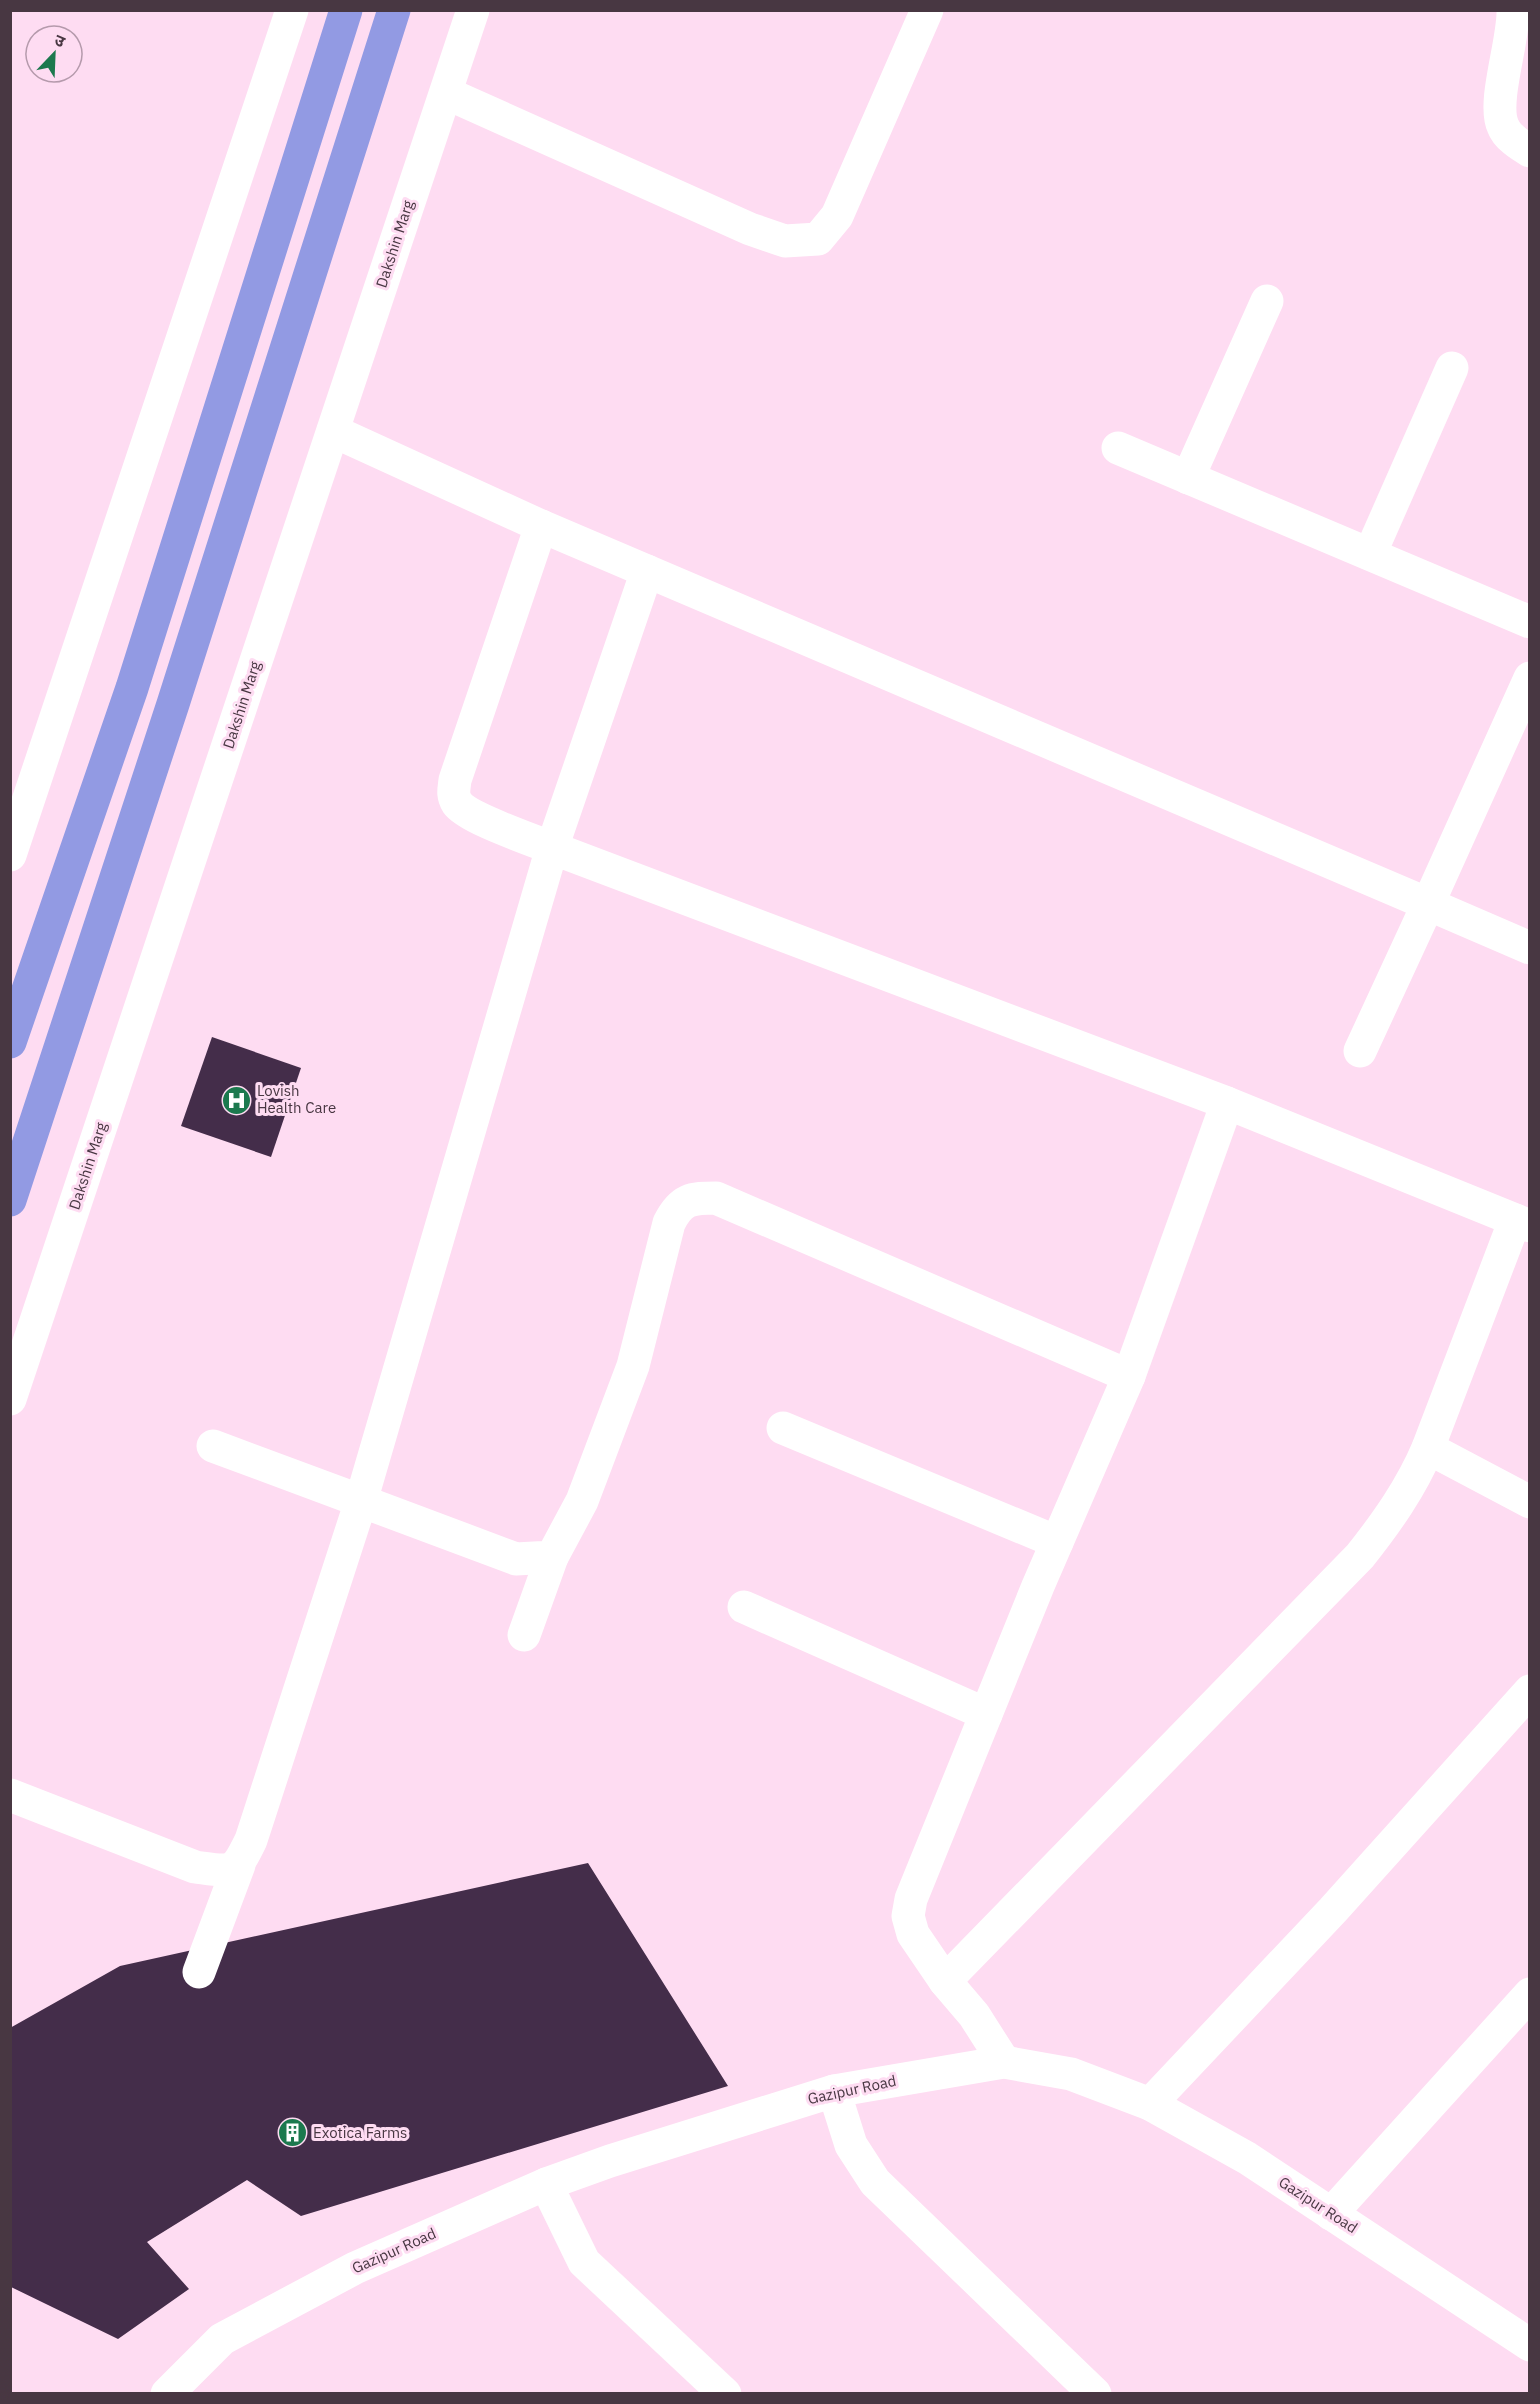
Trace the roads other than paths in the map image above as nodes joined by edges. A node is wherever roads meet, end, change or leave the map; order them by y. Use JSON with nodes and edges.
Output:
{"nodes":[{"id":1,"x":292,"y":10,"type":"edge"},
{"id":2,"x":346,"y":10,"type":"edge"},
{"id":3,"x":394,"y":10,"type":"edge"},
{"id":4,"x":473,"y":10,"type":"edge"},
{"id":5,"x":927,"y":10,"type":"edge"},
{"id":6,"x":1513,"y":10,"type":"edge"},
{"id":7,"x":446,"y":93,"type":"junction"},
{"id":8,"x":1530,"y":151,"type":"edge"},
{"id":9,"x":1267,"y":301,"type":"dead end"},
{"id":10,"x":1452,"y":368,"type":"dead end"},
{"id":11,"x":333,"y":431,"type":"junction"},
{"id":12,"x":1118,"y":448,"type":"dead end"},
{"id":13,"x":1188,"y":478,"type":"junction"},
{"id":14,"x":541,"y":526,"type":"junction"},
{"id":15,"x":1370,"y":554,"type":"junction"},
{"id":16,"x":647,"y":571,"type":"junction"},
{"id":17,"x":1530,"y":622,"type":"edge"},
{"id":18,"x":1530,"y":678,"type":"edge"},
{"id":19,"x":12,"y":844,"type":"edge"},
{"id":20,"x":552,"y":848,"type":"junction"},
{"id":21,"x":1428,"y":904,"type":"junction"},
{"id":22,"x":1530,"y":948,"type":"edge"},
{"id":23,"x":10,"y":1042,"type":"edge"},
{"id":24,"x":1360,"y":1051,"type":"dead end"},
{"id":25,"x":1227,"y":1104,"type":"junction"},
{"id":26,"x":10,"y":1200,"type":"edge"},
{"id":27,"x":1522,"y":1223,"type":"edge"},
{"id":28,"x":1129,"y":1376,"type":"junction"},
{"id":29,"x":10,"y":1399,"type":"edge"},
{"id":30,"x":783,"y":1428,"type":"dead end"},
{"id":31,"x":213,"y":1446,"type":"dead end"},
{"id":32,"x":1428,"y":1448,"type":"junction"},
{"id":33,"x":361,"y":1501,"type":"junction"},
{"id":34,"x":1530,"y":1502,"type":"edge"},
{"id":35,"x":1057,"y":1542,"type":"junction"},
{"id":36,"x":552,"y":1557,"type":"junction"},
{"id":37,"x":744,"y":1607,"type":"dead end"},
{"id":38,"x":524,"y":1635,"type":"dead end"},
{"id":39,"x":1530,"y":1691,"type":"edge"},
{"id":40,"x":986,"y":1714,"type":"junction"},
{"id":41,"x":10,"y":1795,"type":"edge"},
{"id":42,"x":239,"y":1865,"type":"junction"},
{"id":43,"x":199,"y":1972,"type":"dead end"},
{"id":44,"x":945,"y":1981,"type":"junction"},
{"id":45,"x":1530,"y":1994,"type":"edge"},
{"id":46,"x":1004,"y":2062,"type":"junction"},
{"id":47,"x":834,"y":2091,"type":"junction"},
{"id":48,"x":1150,"y":2104,"type":"junction"},
{"id":49,"x":546,"y":2184,"type":"junction"},
{"id":50,"x":1332,"y":2214,"type":"junction"},
{"id":51,"x":1526,"y":2336,"type":"edge"},
{"id":52,"x":167,"y":2394,"type":"edge"},
{"id":53,"x":725,"y":2394,"type":"edge"},
{"id":54,"x":1095,"y":2394,"type":"edge"}],
"edges":[{"from":1,"to":19,"type":"street"},
{"from":2,"to":23,"type":"highway"},
{"from":3,"to":26,"type":"highway"},
{"from":4,"to":7,"type":"street","name":"Dakshin Marg"},
{"from":5,"to":7,"type":"street"},
{"from":6,"to":8,"type":"street"},
{"from":7,"to":11,"type":"street","name":"Dakshin Marg"},
{"from":9,"to":13,"type":"street"},
{"from":10,"to":15,"type":"street"},
{"from":11,"to":14,"type":"street"},
{"from":11,"to":29,"type":"street","name":"Dakshin Marg"},
{"from":12,"to":13,"type":"street"},
{"from":13,"to":15,"type":"street"},
{"from":14,"to":16,"type":"street"},
{"from":14,"to":20,"type":"street"},
{"from":15,"to":17,"type":"street"},
{"from":16,"to":20,"type":"street"},
{"from":16,"to":21,"type":"street"},
{"from":18,"to":21,"type":"street"},
{"from":20,"to":25,"type":"street"},
{"from":20,"to":33,"type":"street"},
{"from":21,"to":22,"type":"street"},
{"from":21,"to":24,"type":"street"},
{"from":25,"to":27,"type":"street"},
{"from":25,"to":28,"type":"street"},
{"from":27,"to":32,"type":"street"},
{"from":28,"to":35,"type":"street"},
{"from":28,"to":36,"type":"street"},
{"from":30,"to":35,"type":"street"},
{"from":31,"to":33,"type":"street"},
{"from":32,"to":34,"type":"street"},
{"from":32,"to":44,"type":"street"},
{"from":33,"to":36,"type":"street"},
{"from":33,"to":42,"type":"street"},
{"from":35,"to":40,"type":"street"},
{"from":36,"to":38,"type":"street"},
{"from":37,"to":40,"type":"street"},
{"from":39,"to":48,"type":"street"},
{"from":40,"to":44,"type":"street"},
{"from":41,"to":42,"type":"street"},
{"from":42,"to":43,"type":"street"},
{"from":44,"to":46,"type":"street"},
{"from":45,"to":50,"type":"street"},
{"from":46,"to":47,"type":"street","name":"Gazipur Road"},
{"from":46,"to":48,"type":"street","name":"Gazipur Road"},
{"from":47,"to":49,"type":"street","name":"Gazipur Road"},
{"from":47,"to":54,"type":"street"},
{"from":48,"to":50,"type":"street","name":"Gazipur Road"},
{"from":49,"to":52,"type":"street","name":"Gazipur Road"},
{"from":49,"to":53,"type":"street"},
{"from":50,"to":51,"type":"street","name":"Gazipur Road"}]}
